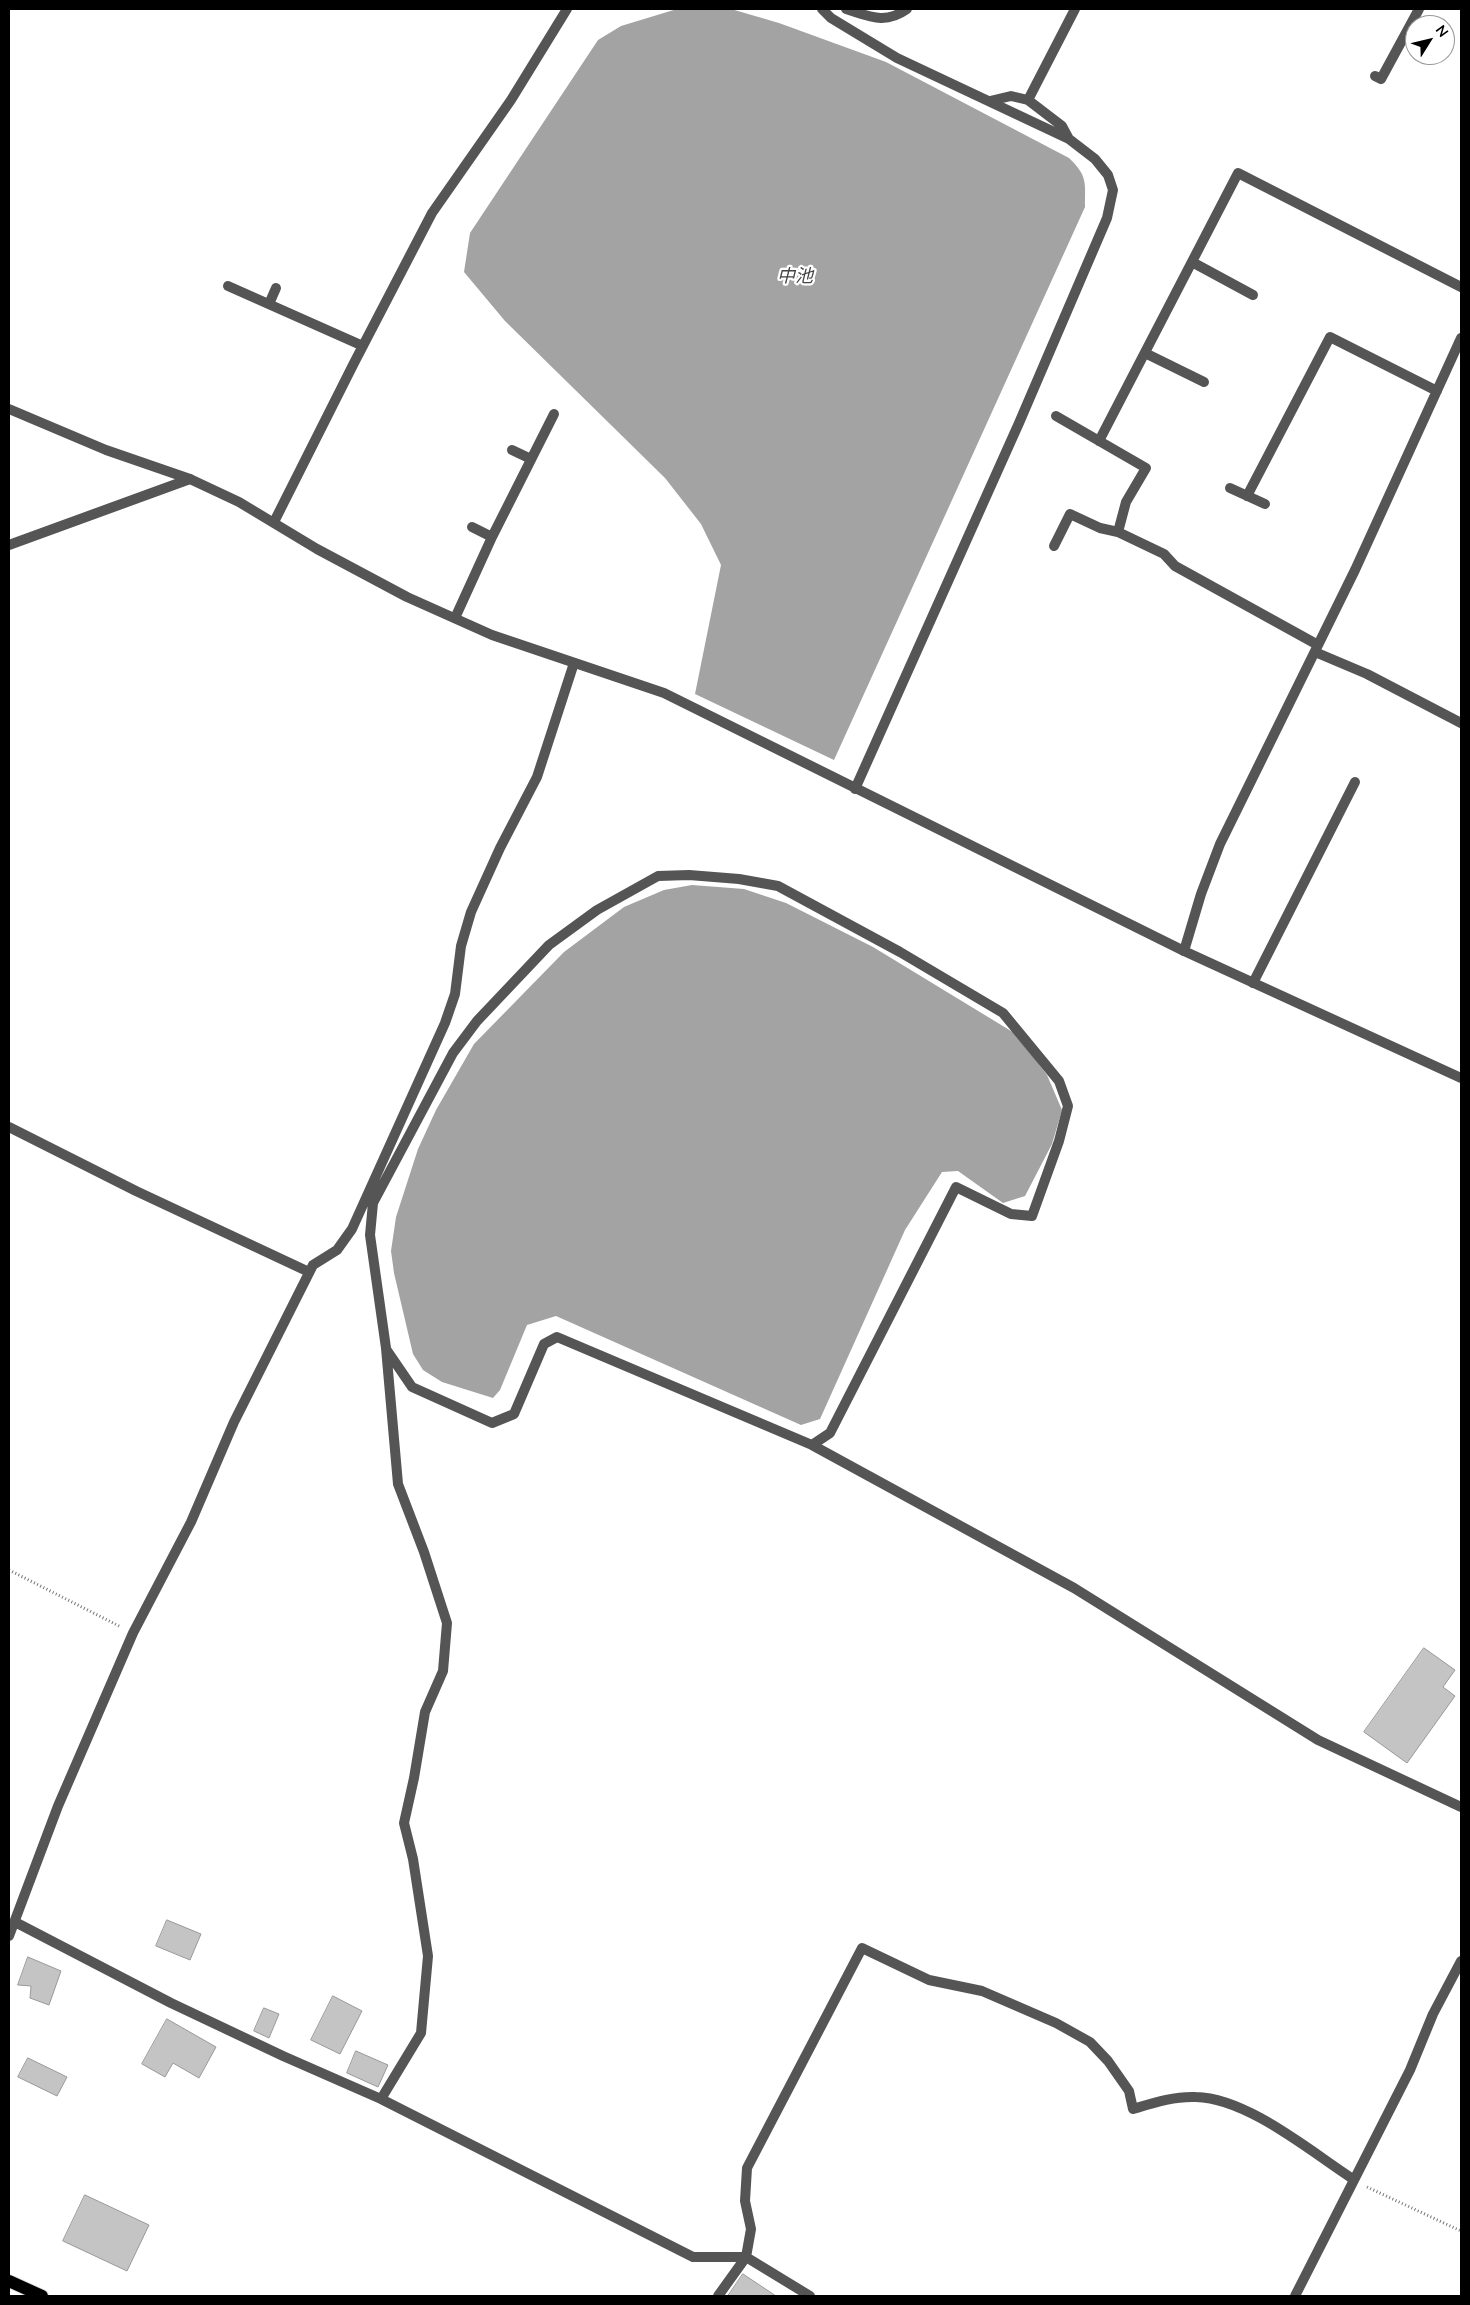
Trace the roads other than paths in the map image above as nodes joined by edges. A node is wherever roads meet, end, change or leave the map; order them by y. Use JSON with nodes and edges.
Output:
{"nodes":[{"id":1,"x":567,"y":9,"type":"edge"},
{"id":2,"x":822,"y":9,"type":"edge"},
{"id":3,"x":846,"y":9,"type":"edge"},
{"id":4,"x":907,"y":9,"type":"edge"},
{"id":5,"x":1075,"y":9,"type":"edge"},
{"id":6,"x":1418,"y":9,"type":"edge"},
{"id":7,"x":1375,"y":76,"type":"dead end"},
{"id":8,"x":1028,"y":100,"type":"junction"},
{"id":9,"x":990,"y":101,"type":"junction"},
{"id":10,"x":1069,"y":139,"type":"junction"},
{"id":11,"x":1192,"y":262,"type":"junction"},
{"id":12,"x":228,"y":286,"type":"dead end"},
{"id":13,"x":276,"y":288,"type":"dead end"},
{"id":14,"x":1461,"y":288,"type":"edge"},
{"id":15,"x":1253,"y":295,"type":"dead end"},
{"id":16,"x":269,"y":304,"type":"junction"},
{"id":17,"x":1461,"y":338,"type":"edge"},
{"id":18,"x":363,"y":346,"type":"junction"},
{"id":19,"x":1145,"y":352,"type":"junction"},
{"id":20,"x":1457,"y":361,"type":"edge"},
{"id":21,"x":1204,"y":382,"type":"dead end"},
{"id":22,"x":1437,"y":391,"type":"junction"},
{"id":23,"x":9,"y":409,"type":"edge"},
{"id":24,"x":554,"y":414,"type":"dead end"},
{"id":25,"x":1056,"y":416,"type":"dead end"},
{"id":26,"x":1100,"y":441,"type":"junction"},
{"id":27,"x":512,"y":450,"type":"dead end"},
{"id":28,"x":531,"y":459,"type":"junction"},
{"id":29,"x":190,"y":479,"type":"junction"},
{"id":30,"x":1230,"y":488,"type":"dead end"},
{"id":31,"x":1248,"y":496,"type":"junction"},
{"id":32,"x":1265,"y":504,"type":"dead end"},
{"id":33,"x":274,"y":522,"type":"junction"},
{"id":34,"x":472,"y":527,"type":"dead end"},
{"id":35,"x":1118,"y":532,"type":"junction"},
{"id":36,"x":492,"y":537,"type":"junction"},
{"id":37,"x":9,"y":544,"type":"edge"},
{"id":38,"x":1054,"y":546,"type":"dead end"},
{"id":39,"x":455,"y":618,"type":"junction"},
{"id":40,"x":1317,"y":649,"type":"junction"},
{"id":41,"x":574,"y":663,"type":"junction"},
{"id":42,"x":1461,"y":723,"type":"edge"},
{"id":43,"x":1355,"y":782,"type":"dead end"},
{"id":44,"x":855,"y":789,"type":"junction"},
{"id":45,"x":1184,"y":951,"type":"junction"},
{"id":46,"x":1253,"y":983,"type":"junction"},
{"id":47,"x":1461,"y":1078,"type":"edge"},
{"id":48,"x":9,"y":1127,"type":"edge"},
{"id":49,"x":309,"y":1272,"type":"junction"},
{"id":50,"x":386,"y":1348,"type":"junction"},
{"id":51,"x":812,"y":1445,"type":"junction"},
{"id":52,"x":1461,"y":1807,"type":"edge"},
{"id":53,"x":15,"y":1922,"type":"junction"},
{"id":54,"x":9,"y":1936,"type":"edge"},
{"id":55,"x":1461,"y":1961,"type":"edge"},
{"id":56,"x":381,"y":2098,"type":"junction"},
{"id":57,"x":1353,"y":2179,"type":"junction"},
{"id":58,"x":746,"y":2257,"type":"junction"},
{"id":59,"x":9,"y":2282,"type":"edge"},
{"id":60,"x":42,"y":2296,"type":"edge"},
{"id":61,"x":718,"y":2296,"type":"edge"},
{"id":62,"x":810,"y":2296,"type":"edge"},
{"id":63,"x":1295,"y":2296,"type":"edge"}],
"edges":[{"from":1,"to":18,"type":"street"},
{"from":2,"to":9,"type":"street"},
{"from":3,"to":4,"type":"street"},
{"from":5,"to":8,"type":"street"},
{"from":6,"to":7,"type":"street"},
{"from":8,"to":9,"type":"street"},
{"from":8,"to":10,"type":"street"},
{"from":9,"to":10,"type":"street"},
{"from":10,"to":44,"type":"street"},
{"from":11,"to":14,"type":"street"},
{"from":11,"to":15,"type":"street"},
{"from":11,"to":19,"type":"street"},
{"from":12,"to":16,"type":"street"},
{"from":13,"to":16,"type":"street"},
{"from":16,"to":18,"type":"street"},
{"from":17,"to":20,"type":"street"},
{"from":18,"to":33,"type":"street"},
{"from":19,"to":21,"type":"street"},
{"from":19,"to":26,"type":"street"},
{"from":20,"to":22,"type":"street"},
{"from":22,"to":31,"type":"street"},
{"from":22,"to":40,"type":"street"},
{"from":23,"to":29,"type":"street"},
{"from":24,"to":28,"type":"street"},
{"from":25,"to":26,"type":"street"},
{"from":26,"to":35,"type":"street"},
{"from":27,"to":28,"type":"street"},
{"from":28,"to":36,"type":"street"},
{"from":29,"to":33,"type":"street"},
{"from":29,"to":37,"type":"street"},
{"from":30,"to":31,"type":"street"},
{"from":31,"to":32,"type":"street"},
{"from":33,"to":39,"type":"street"},
{"from":34,"to":36,"type":"street"},
{"from":35,"to":38,"type":"street"},
{"from":35,"to":40,"type":"street"},
{"from":36,"to":39,"type":"street"},
{"from":39,"to":41,"type":"street"},
{"from":40,"to":42,"type":"street"},
{"from":40,"to":45,"type":"street"},
{"from":41,"to":44,"type":"street"},
{"from":41,"to":49,"type":"street"},
{"from":43,"to":46,"type":"street"},
{"from":44,"to":45,"type":"street"},
{"from":45,"to":46,"type":"street"},
{"from":46,"to":47,"type":"street"},
{"from":48,"to":49,"type":"street"},
{"from":49,"to":53,"type":"street"},
{"from":50,"to":51,"type":"street"},
{"from":50,"to":51,"type":"street"},
{"from":50,"to":56,"type":"street"},
{"from":51,"to":52,"type":"street"},
{"from":53,"to":54,"type":"street"},
{"from":53,"to":56,"type":"street"},
{"from":55,"to":57,"type":"street"},
{"from":56,"to":58,"type":"street"},
{"from":57,"to":58,"type":"street"},
{"from":57,"to":63,"type":"street"},
{"from":58,"to":61,"type":"street"},
{"from":58,"to":62,"type":"street"},
{"from":59,"to":60,"type":"main road"}]}
